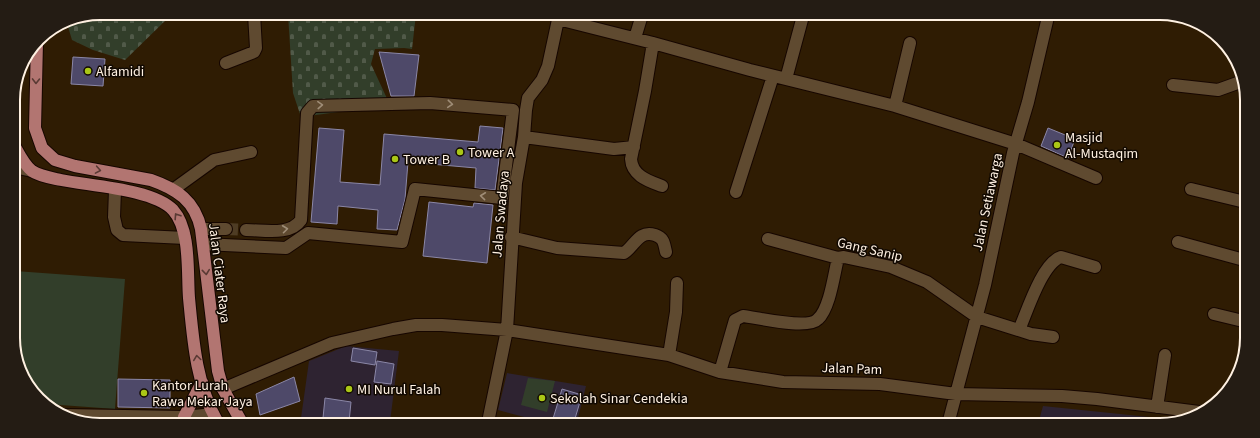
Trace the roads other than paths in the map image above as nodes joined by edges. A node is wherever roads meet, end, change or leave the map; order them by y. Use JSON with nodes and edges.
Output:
{"nodes":[{"id":1,"x":254,"y":20,"type":"edge"},
{"id":2,"x":557,"y":20,"type":"edge"},
{"id":3,"x":569,"y":20,"type":"edge"},
{"id":4,"x":640,"y":20,"type":"edge"},
{"id":5,"x":802,"y":20,"type":"edge"},
{"id":6,"x":1047,"y":20,"type":"edge"},
{"id":7,"x":635,"y":38,"type":"junction"},
{"id":8,"x":653,"y":43,"type":"junction"},
{"id":9,"x":910,"y":43,"type":"dead end"},
{"id":10,"x":37,"y":50,"type":"edge"},
{"id":11,"x":226,"y":63,"type":"dead end"},
{"id":12,"x":773,"y":76,"type":"junction"},
{"id":13,"x":786,"y":79,"type":"junction"},
{"id":14,"x":1238,"y":84,"type":"edge"},
{"id":15,"x":1173,"y":85,"type":"dead end"},
{"id":16,"x":895,"y":106,"type":"junction"},
{"id":17,"x":524,"y":138,"type":"junction"},
{"id":18,"x":1016,"y":144,"type":"junction"},
{"id":19,"x":634,"y":147,"type":"junction"},
{"id":20,"x":20,"y":152,"type":"edge"},
{"id":21,"x":251,"y":152,"type":"dead end"},
{"id":22,"x":20,"y":168,"type":"edge"},
{"id":23,"x":32,"y":171,"type":"junction"},
{"id":24,"x":1096,"y":178,"type":"dead end"},
{"id":25,"x":662,"y":186,"type":"dead end"},
{"id":26,"x":174,"y":189,"type":"junction"},
{"id":27,"x":1191,"y":189,"type":"dead end"},
{"id":28,"x":115,"y":190,"type":"junction"},
{"id":29,"x":736,"y":192,"type":"dead end"},
{"id":30,"x":1240,"y":201,"type":"edge"},
{"id":31,"x":201,"y":229,"type":"junction"},
{"id":32,"x":226,"y":229,"type":"tunnel mouth"},
{"id":33,"x":246,"y":230,"type":"tunnel mouth"},
{"id":34,"x":511,"y":237,"type":"junction"},
{"id":35,"x":185,"y":238,"type":"junction"},
{"id":36,"x":768,"y":239,"type":"dead end"},
{"id":37,"x":1178,"y":242,"type":"dead end"},
{"id":38,"x":203,"y":244,"type":"junction"},
{"id":39,"x":666,"y":252,"type":"dead end"},
{"id":40,"x":838,"y":258,"type":"junction"},
{"id":41,"x":1240,"y":259,"type":"edge"},
{"id":42,"x":1095,"y":267,"type":"dead end"},
{"id":43,"x":677,"y":283,"type":"dead end"},
{"id":44,"x":1214,"y":314,"type":"dead end"},
{"id":45,"x":977,"y":317,"type":"junction"},
{"id":46,"x":1240,"y":320,"type":"edge"},
{"id":47,"x":507,"y":330,"type":"junction"},
{"id":48,"x":1019,"y":330,"type":"junction"},
{"id":49,"x":1053,"y":337,"type":"dead end"},
{"id":50,"x":1165,"y":354,"type":"dead end"},
{"id":51,"x":670,"y":355,"type":"junction"},
{"id":52,"x":720,"y":372,"type":"junction"},
{"id":53,"x":202,"y":382,"type":"junction"},
{"id":54,"x":222,"y":389,"type":"junction"},
{"id":55,"x":956,"y":394,"type":"junction"},
{"id":56,"x":1157,"y":407,"type":"junction"},
{"id":57,"x":1182,"y":415,"type":"edge"},
{"id":58,"x":184,"y":418,"type":"edge"},
{"id":59,"x":215,"y":418,"type":"edge"},
{"id":60,"x":239,"y":418,"type":"edge"},
{"id":61,"x":489,"y":418,"type":"edge"},
{"id":62,"x":950,"y":418,"type":"edge"}],
"edges":[{"from":1,"to":11,"type":"street"},
{"from":2,"to":17,"type":"street","name":"Jalan Swadaya"},
{"from":3,"to":7,"type":"street"},
{"from":4,"to":7,"type":"street"},
{"from":5,"to":13,"type":"street"},
{"from":6,"to":18,"type":"street","name":"Jalan Setiawarga"},
{"from":7,"to":8,"type":"street"},
{"from":8,"to":12,"type":"street"},
{"from":8,"to":19,"type":"street"},
{"from":9,"to":16,"type":"street"},
{"from":10,"to":26,"type":"main road","name":"Jalan Ciater Raya","one_way":true},
{"from":12,"to":13,"type":"street"},
{"from":12,"to":29,"type":"street"},
{"from":13,"to":16,"type":"street"},
{"from":14,"to":15,"type":"street"},
{"from":16,"to":18,"type":"street"},
{"from":17,"to":19,"type":"street"},
{"from":17,"to":34,"type":"street","name":"Jalan Swadaya"},
{"from":18,"to":24,"type":"street"},
{"from":18,"to":45,"type":"street","name":"Jalan Setiawarga"},
{"from":19,"to":25,"type":"street"},
{"from":20,"to":23,"type":"main road"},
{"from":21,"to":26,"type":"street"},
{"from":22,"to":23,"type":"street"},
{"from":23,"to":28,"type":"main road"},
{"from":26,"to":31,"type":"main road","name":"Jalan Ciater Raya"},
{"from":27,"to":30,"type":"street"},
{"from":35,"to":28,"type":"main road","one_way":true},
{"from":28,"to":35,"type":"street"},
{"from":31,"to":32,"type":"street"},
{"from":31,"to":38,"type":"main road","name":"Jalan Ciater Raya"},
{"from":33,"to":38,"type":"street","one_way":true},
{"from":34,"to":39,"type":"street"},
{"from":34,"to":47,"type":"street","name":"Jalan Swadaya"},
{"from":53,"to":35,"type":"main road","one_way":true},
{"from":36,"to":40,"type":"street","name":"Gang Sanip"},
{"from":37,"to":41,"type":"street"},
{"from":38,"to":54,"type":"main road","name":"Jalan Ciater Raya","one_way":true},
{"from":40,"to":45,"type":"street","name":"Gang Sanip"},
{"from":40,"to":52,"type":"street"},
{"from":42,"to":48,"type":"street"},
{"from":43,"to":51,"type":"street"},
{"from":44,"to":46,"type":"street"},
{"from":45,"to":48,"type":"street","name":"Gang Sanip"},
{"from":45,"to":55,"type":"street","name":"Jalan Setiawarga"},
{"from":47,"to":51,"type":"street","name":"Jalan Pam"},
{"from":47,"to":54,"type":"street","name":"Jalan Pam"},
{"from":47,"to":61,"type":"street","name":"Jalan Swadaya"},
{"from":48,"to":49,"type":"street","name":"Gang Sanip"},
{"from":50,"to":56,"type":"street"},
{"from":51,"to":52,"type":"street","name":"Jalan Pam"},
{"from":52,"to":55,"type":"street","name":"Jalan Pam"},
{"from":53,"to":58,"type":"main road"},
{"from":53,"to":59,"type":"main road"},
{"from":54,"to":60,"type":"main road","name":"Jalan Ciater Raya"},
{"from":55,"to":56,"type":"street","name":"Jalan Pam"},
{"from":55,"to":62,"type":"street","name":"Jalan Setiawarga"},
{"from":56,"to":57,"type":"street","name":"Jalan Pam"}]}
